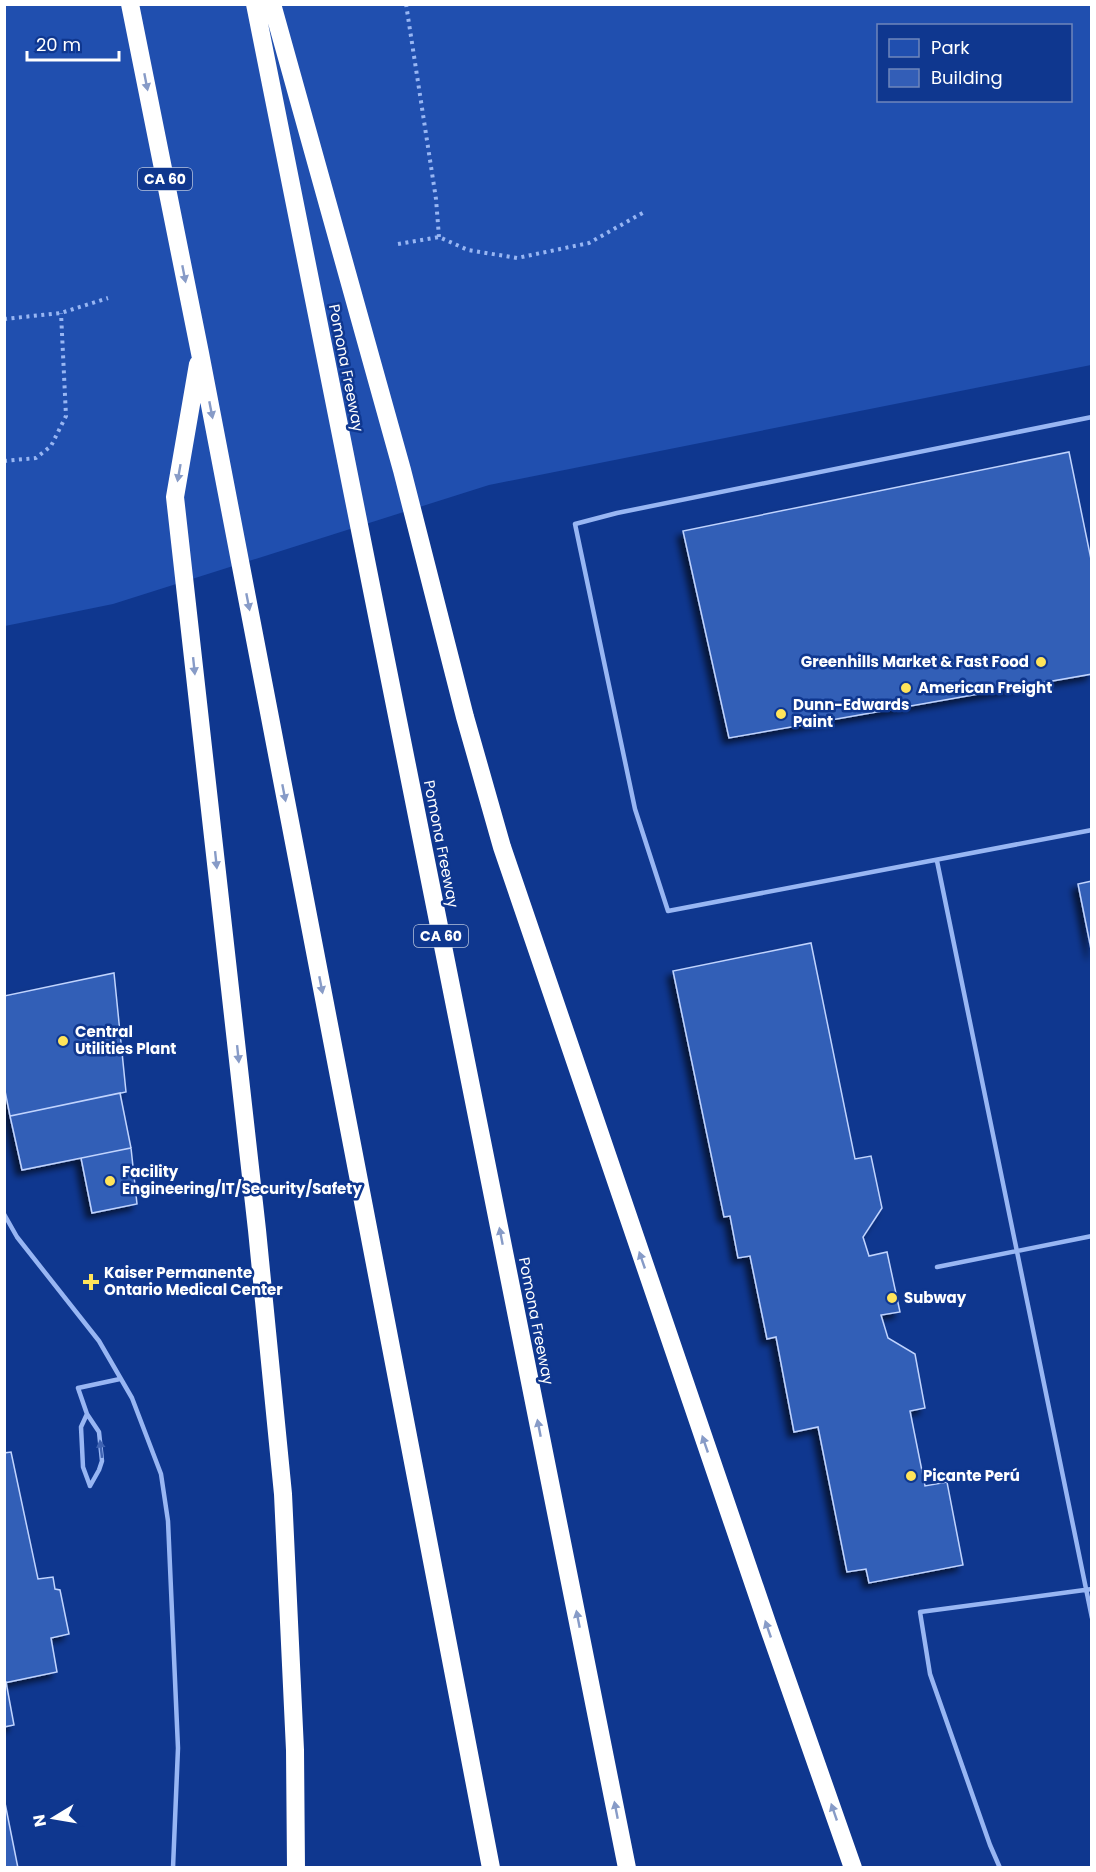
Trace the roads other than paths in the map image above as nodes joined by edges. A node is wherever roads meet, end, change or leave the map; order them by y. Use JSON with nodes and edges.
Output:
{"nodes":[{"id":1,"x":130,"y":4,"type":"edge"},
{"id":2,"x":255,"y":4,"type":"edge"},
{"id":3,"x":272,"y":4,"type":"edge"},
{"id":4,"x":200,"y":353,"type":"junction"},
{"id":5,"x":1092,"y":417,"type":"edge"},
{"id":6,"x":1092,"y":830,"type":"edge"},
{"id":7,"x":937,"y":861,"type":"junction"},
{"id":8,"x":4,"y":1214,"type":"edge"},
{"id":9,"x":1092,"y":1236,"type":"edge"},
{"id":10,"x":1016,"y":1250,"type":"junction"},
{"id":11,"x":937,"y":1267,"type":"dead end"},
{"id":12,"x":120,"y":1379,"type":"junction"},
{"id":13,"x":87,"y":1414,"type":"junction"},
{"id":14,"x":1092,"y":1589,"type":"edge"},
{"id":15,"x":1085,"y":1590,"type":"junction"},
{"id":16,"x":1092,"y":1618,"type":"edge"},
{"id":17,"x":173,"y":1868,"type":"edge"},
{"id":18,"x":296,"y":1868,"type":"edge"},
{"id":19,"x":491,"y":1868,"type":"edge"},
{"id":20,"x":627,"y":1868,"type":"edge"},
{"id":21,"x":853,"y":1868,"type":"edge"},
{"id":22,"x":1000,"y":1868,"type":"edge"}],
"edges":[{"from":1,"to":4,"type":"highway","number":"CA 60","one_way":true},
{"from":20,"to":2,"type":"highway","name":"Pomona Freeway","number":"CA 60","one_way":true},
{"from":21,"to":3,"type":"highway","one_way":true},
{"from":4,"to":18,"type":"highway","one_way":true},
{"from":4,"to":19,"type":"highway","number":"CA 60","one_way":true},
{"from":5,"to":7,"type":"lane"},
{"from":6,"to":7,"type":"lane"},
{"from":7,"to":10,"type":"lane"},
{"from":8,"to":12,"type":"lane"},
{"from":9,"to":10,"type":"lane"},
{"from":10,"to":11,"type":"lane"},
{"from":10,"to":15,"type":"lane"},
{"from":12,"to":13,"type":"lane"},
{"from":12,"to":17,"type":"lane"},
{"from":13,"to":13,"type":"lane","one_way":true},
{"from":14,"to":15,"type":"lane"},
{"from":15,"to":16,"type":"lane"},
{"from":15,"to":22,"type":"lane"}]}
